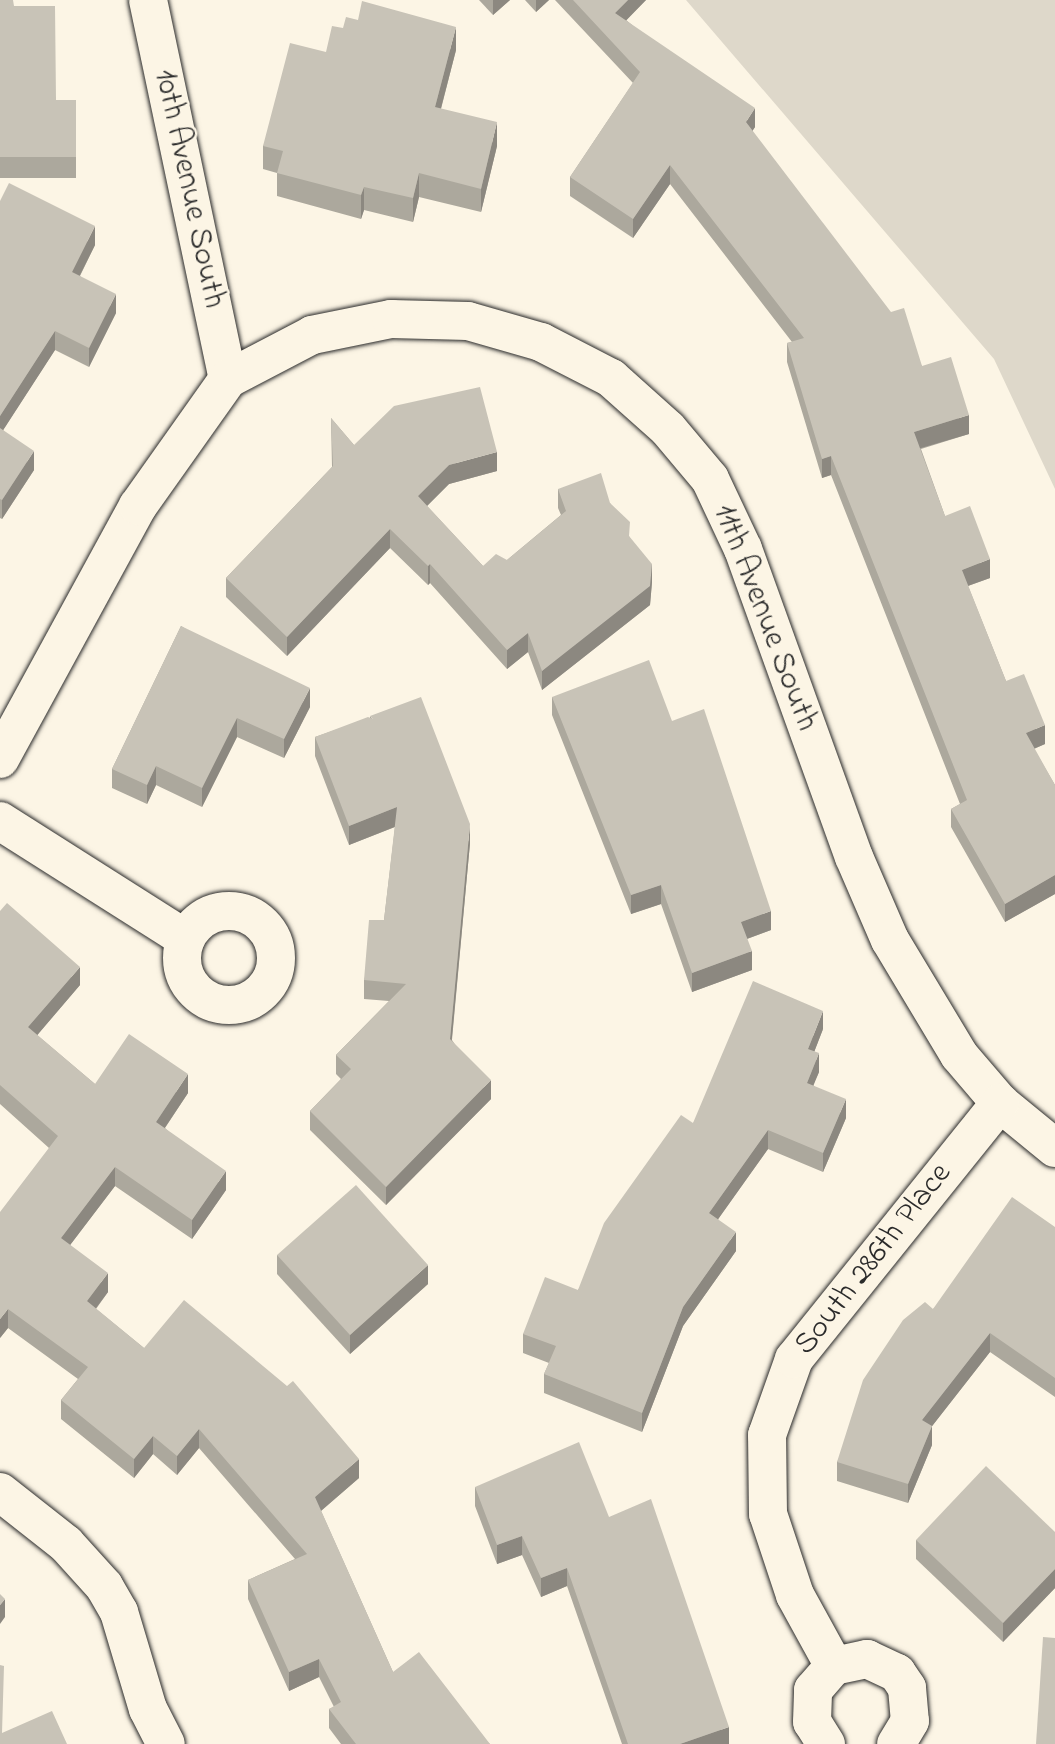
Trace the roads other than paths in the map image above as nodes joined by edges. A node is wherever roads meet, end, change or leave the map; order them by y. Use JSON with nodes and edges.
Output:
{"nodes":[{"id":1,"x":148,"y":0,"type":"edge"},
{"id":2,"x":228,"y":379,"type":"junction"},
{"id":3,"x":0,"y":759,"type":"edge"},
{"id":4,"x":0,"y":821,"type":"edge"},
{"id":5,"x":186,"y":939,"type":"dead end"},
{"id":6,"x":1000,"y":1103,"type":"junction"},
{"id":7,"x":1055,"y":1149,"type":"edge"},
{"id":8,"x":0,"y":1492,"type":"edge"},
{"id":9,"x":834,"y":1666,"type":"junction"},
{"id":10,"x":166,"y":1744,"type":"edge"},
{"id":11,"x":826,"y":1744,"type":"edge"},
{"id":12,"x":896,"y":1744,"type":"edge"}],
"edges":[{"from":1,"to":2,"type":"street","name":"10th Avenue South"},
{"from":2,"to":3,"type":"street"},
{"from":2,"to":6,"type":"street","name":"11th Avenue South"},
{"from":4,"to":5,"type":"street"},
{"from":6,"to":7,"type":"street","name":"11th Avenue South"},
{"from":6,"to":9,"type":"street","name":"South 286th Place"},
{"from":8,"to":10,"type":"street"},
{"from":9,"to":11,"type":"street"},
{"from":9,"to":12,"type":"street"}]}
